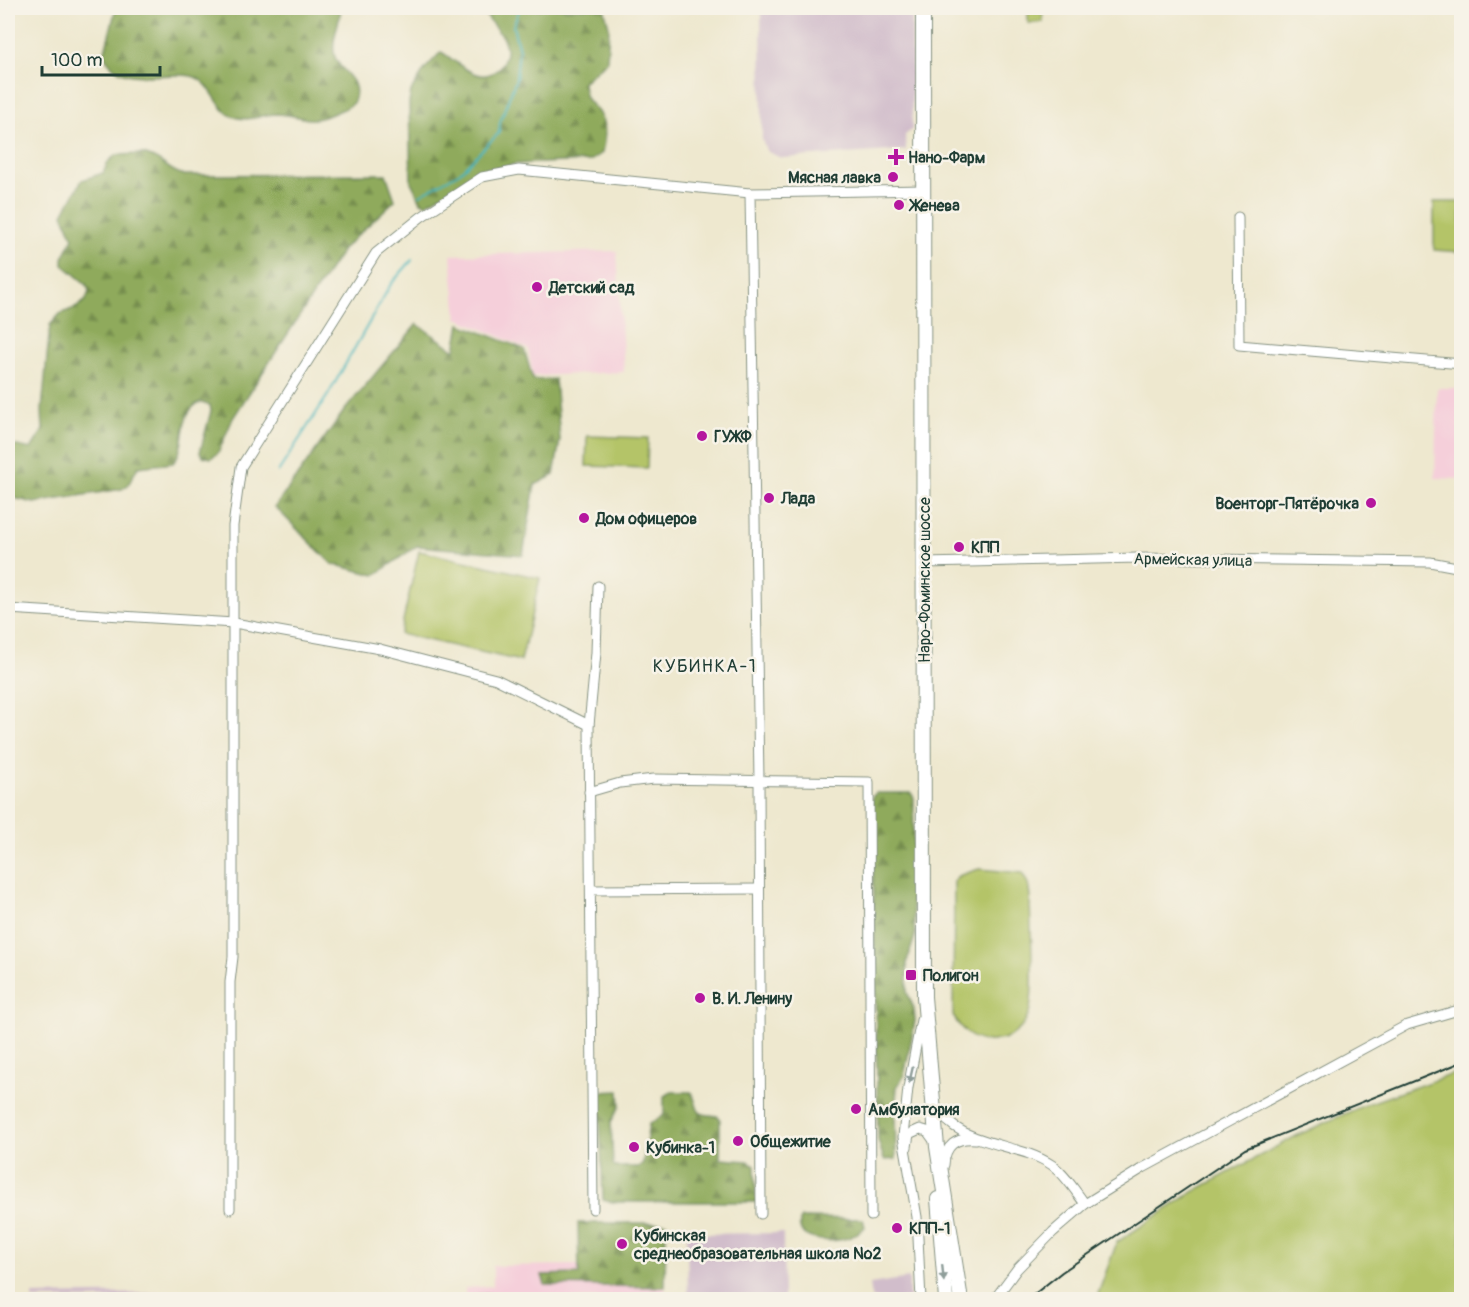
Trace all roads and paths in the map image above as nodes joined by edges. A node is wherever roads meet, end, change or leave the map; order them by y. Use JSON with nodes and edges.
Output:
{"nodes":[{"id":1,"x":923,"y":8,"type":"edge"},
{"id":2,"x":925,"y":190,"type":"junction"},
{"id":3,"x":750,"y":193,"type":"junction"},
{"id":4,"x":1238,"y":217,"type":"dead end"},
{"id":5,"x":1461,"y":364,"type":"edge"},
{"id":6,"x":924,"y":563,"type":"junction"},
{"id":7,"x":1461,"y":568,"type":"edge"},
{"id":8,"x":597,"y":586,"type":"dead end"},
{"id":9,"x":8,"y":609,"type":"edge"},
{"id":10,"x":234,"y":623,"type":"junction"},
{"id":11,"x":589,"y":725,"type":"junction"},
{"id":12,"x":759,"y":781,"type":"junction"},
{"id":13,"x":589,"y":792,"type":"junction"},
{"id":14,"x":592,"y":890,"type":"junction"},
{"id":15,"x":759,"y":890,"type":"junction"},
{"id":16,"x":924,"y":997,"type":"junction"},
{"id":17,"x":1461,"y":1009,"type":"edge"},
{"id":18,"x":931,"y":1096,"type":"junction"},
{"id":19,"x":981,"y":1139,"type":"junction"},
{"id":20,"x":937,"y":1150,"type":"junction"},
{"id":21,"x":906,"y":1155,"type":"junction"},
{"id":22,"x":944,"y":1186,"type":"junction"},
{"id":23,"x":1085,"y":1204,"type":"junction"},
{"id":24,"x":230,"y":1209,"type":"dead end"},
{"id":25,"x":593,"y":1209,"type":"dead end"},
{"id":26,"x":761,"y":1214,"type":"dead end"},
{"id":27,"x":872,"y":1216,"type":"dead end"},
{"id":28,"x":960,"y":1296,"type":"edge"},
{"id":29,"x":921,"y":1299,"type":"edge"},
{"id":30,"x":946,"y":1299,"type":"edge"},
{"id":31,"x":994,"y":1299,"type":"edge"}],
"edges":[{"from":1,"to":2,"type":"main road","name":"Наро-Фоминское шоссе"},
{"from":2,"to":3,"type":"street"},
{"from":2,"to":6,"type":"main road","name":"Наро-Фоминское шоссе"},
{"from":3,"to":10,"type":"street"},
{"from":3,"to":12,"type":"street"},
{"from":4,"to":5,"type":"street"},
{"from":6,"to":7,"type":"street","name":"Армейская улица"},
{"from":6,"to":16,"type":"main road","name":"Наро-Фоминское шоссе"},
{"from":8,"to":11,"type":"street"},
{"from":9,"to":10,"type":"street"},
{"from":10,"to":11,"type":"street"},
{"from":10,"to":24,"type":"street"},
{"from":11,"to":13,"type":"street"},
{"from":12,"to":13,"type":"street"},
{"from":12,"to":15,"type":"street"},
{"from":12,"to":27,"type":"street"},
{"from":13,"to":14,"type":"street"},
{"from":14,"to":15,"type":"street"},
{"from":14,"to":25,"type":"street"},
{"from":15,"to":26,"type":"street"},
{"from":16,"to":18,"type":"main road","name":"Наро-Фоминское шоссе"},
{"from":16,"to":21,"type":"street","one_way":true},
{"from":17,"to":23,"type":"street"},
{"from":18,"to":19,"type":"street"},
{"from":18,"to":20,"type":"main road","name":"Наро-Фоминское шоссе"},
{"from":19,"to":22,"type":"street"},
{"from":19,"to":23,"type":"street"},
{"from":20,"to":21,"type":"street"},
{"from":20,"to":22,"type":"main road","name":"Наро-Фоминское шоссе"},
{"from":20,"to":30,"type":"main road","name":"Наро-Фоминское шоссе","one_way":true},
{"from":21,"to":29,"type":"street"},
{"from":22,"to":28,"type":"main road","name":"Наро-Фоминское шоссе"},
{"from":23,"to":31,"type":"street"}]}
